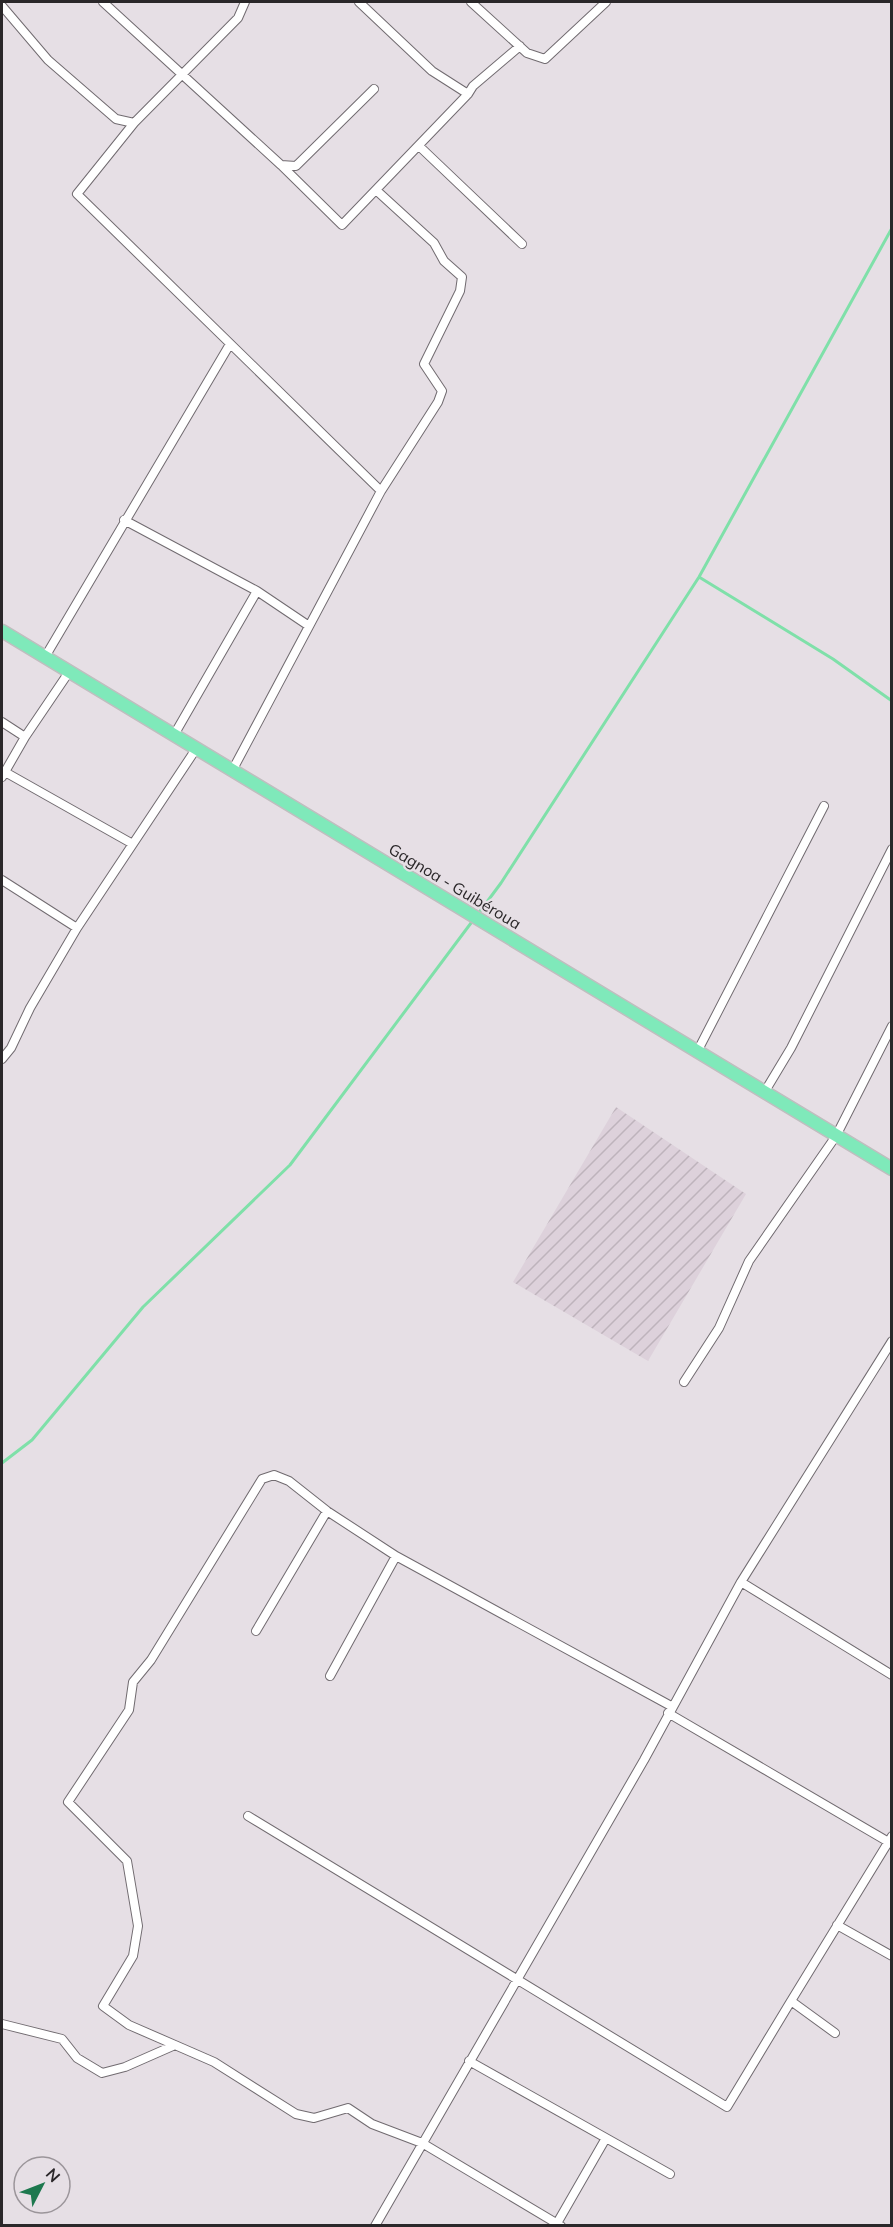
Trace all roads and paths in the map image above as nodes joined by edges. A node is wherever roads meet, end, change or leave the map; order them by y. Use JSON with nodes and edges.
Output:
{"nodes":[{"id":1,"x":103,"y":2,"type":"edge"},
{"id":2,"x":245,"y":2,"type":"edge"},
{"id":3,"x":359,"y":2,"type":"edge"},
{"id":4,"x":471,"y":2,"type":"edge"},
{"id":5,"x":606,"y":2,"type":"edge"},
{"id":6,"x":2,"y":6,"type":"edge"},
{"id":7,"x":520,"y":46,"type":"junction"},
{"id":8,"x":181,"y":74,"type":"junction"},
{"id":9,"x":374,"y":89,"type":"dead end"},
{"id":10,"x":468,"y":94,"type":"junction"},
{"id":11,"x":134,"y":123,"type":"junction"},
{"id":12,"x":419,"y":146,"type":"junction"},
{"id":13,"x":281,"y":165,"type":"junction"},
{"id":14,"x":376,"y":190,"type":"junction"},
{"id":15,"x":522,"y":244,"type":"dead end"},
{"id":16,"x":230,"y":344,"type":"junction"},
{"id":17,"x":381,"y":490,"type":"junction"},
{"id":18,"x":124,"y":520,"type":"junction"},
{"id":19,"x":257,"y":591,"type":"junction"},
{"id":20,"x":309,"y":626,"type":"junction"},
{"id":21,"x":2,"y":631,"type":"edge"},
{"id":22,"x":45,"y":657,"type":"junction"},
{"id":23,"x":69,"y":672,"type":"junction"},
{"id":24,"x":2,"y":722,"type":"edge"},
{"id":25,"x":174,"y":735,"type":"junction"},
{"id":26,"x":25,"y":737,"type":"junction"},
{"id":27,"x":196,"y":749,"type":"junction"},
{"id":28,"x":232,"y":771,"type":"junction"},
{"id":29,"x":3,"y":775,"type":"edge"},
{"id":30,"x":824,"y":806,"type":"dead end"},
{"id":31,"x":131,"y":843,"type":"junction"},
{"id":32,"x":891,"y":849,"type":"edge"},
{"id":33,"x":2,"y":880,"type":"edge"},
{"id":34,"x":77,"y":928,"type":"junction"},
{"id":35,"x":891,"y":1026,"type":"edge"},
{"id":36,"x":697,"y":1052,"type":"junction"},
{"id":37,"x":2,"y":1059,"type":"edge"},
{"id":38,"x":764,"y":1093,"type":"junction"},
{"id":39,"x":837,"y":1136,"type":"junction"},
{"id":40,"x":891,"y":1169,"type":"edge"},
{"id":41,"x":891,"y":1341,"type":"edge"},
{"id":42,"x":684,"y":1382,"type":"dead end"},
{"id":43,"x":327,"y":1511,"type":"junction"},
{"id":44,"x":396,"y":1557,"type":"junction"},
{"id":45,"x":741,"y":1582,"type":"junction"},
{"id":46,"x":256,"y":1631,"type":"dead end"},
{"id":47,"x":891,"y":1675,"type":"edge"},
{"id":48,"x":330,"y":1676,"type":"dead end"},
{"id":49,"x":670,"y":1710,"type":"junction"},
{"id":50,"x":248,"y":1816,"type":"dead end"},
{"id":51,"x":890,"y":1841,"type":"edge"},
{"id":52,"x":837,"y":1925,"type":"junction"},
{"id":53,"x":891,"y":1956,"type":"edge"},
{"id":54,"x":516,"y":1980,"type":"junction"},
{"id":55,"x":791,"y":2001,"type":"junction"},
{"id":56,"x":2,"y":2024,"type":"edge"},
{"id":57,"x":835,"y":2032,"type":"dead end"},
{"id":58,"x":175,"y":2045,"type":"junction"},
{"id":59,"x":469,"y":2061,"type":"junction"},
{"id":60,"x":606,"y":2138,"type":"junction"},
{"id":61,"x":422,"y":2143,"type":"junction"},
{"id":62,"x":670,"y":2174,"type":"dead end"},
{"id":63,"x":558,"y":2225,"type":"edge"},
{"id":64,"x":375,"y":2226,"type":"edge"}],
"edges":[{"from":1,"to":8,"type":"street"},
{"from":2,"to":8,"type":"street"},
{"from":3,"to":10,"type":"street"},
{"from":4,"to":7,"type":"street"},
{"from":5,"to":7,"type":"street"},
{"from":6,"to":11,"type":"street"},
{"from":7,"to":10,"type":"street"},
{"from":8,"to":11,"type":"street"},
{"from":8,"to":13,"type":"street"},
{"from":9,"to":13,"type":"street"},
{"from":10,"to":12,"type":"street"},
{"from":11,"to":16,"type":"street"},
{"from":12,"to":14,"type":"street"},
{"from":12,"to":15,"type":"street"},
{"from":13,"to":14,"type":"street"},
{"from":14,"to":17,"type":"street"},
{"from":16,"to":17,"type":"street"},
{"from":16,"to":18,"type":"street"},
{"from":17,"to":20,"type":"street"},
{"from":18,"to":19,"type":"street"},
{"from":18,"to":22,"type":"street"},
{"from":19,"to":20,"type":"street"},
{"from":19,"to":25,"type":"street"},
{"from":20,"to":28,"type":"street"},
{"from":21,"to":22,"type":"main road","name":"Gagnoa - Guibéroua"},
{"from":22,"to":23,"type":"main road","name":"Gagnoa - Guibéroua"},
{"from":23,"to":25,"type":"main road","name":"Gagnoa - Guibéroua"},
{"from":23,"to":26,"type":"street"},
{"from":24,"to":26,"type":"street"},
{"from":25,"to":27,"type":"main road","name":"Gagnoa - Guibéroua"},
{"from":26,"to":29,"type":"street"},
{"from":27,"to":28,"type":"main road","name":"Gagnoa - Guibéroua"},
{"from":27,"to":31,"type":"street"},
{"from":28,"to":36,"type":"main road","name":"Gagnoa - Guibéroua"},
{"from":29,"to":31,"type":"street"},
{"from":30,"to":36,"type":"street"},
{"from":31,"to":34,"type":"street"},
{"from":32,"to":38,"type":"street"},
{"from":33,"to":34,"type":"street"},
{"from":34,"to":37,"type":"street"},
{"from":35,"to":39,"type":"street"},
{"from":36,"to":38,"type":"main road","name":"Gagnoa - Guibéroua"},
{"from":38,"to":39,"type":"main road","name":"Gagnoa - Guibéroua"},
{"from":39,"to":40,"type":"main road","name":"Gagnoa - Guibéroua"},
{"from":39,"to":42,"type":"street"},
{"from":41,"to":45,"type":"street"},
{"from":43,"to":44,"type":"street"},
{"from":43,"to":46,"type":"street"},
{"from":43,"to":58,"type":"street"},
{"from":44,"to":48,"type":"street"},
{"from":44,"to":49,"type":"street"},
{"from":45,"to":47,"type":"street"},
{"from":45,"to":49,"type":"street"},
{"from":49,"to":51,"type":"street"},
{"from":49,"to":54,"type":"street"},
{"from":50,"to":54,"type":"street"},
{"from":51,"to":52,"type":"street"},
{"from":52,"to":53,"type":"street"},
{"from":52,"to":55,"type":"street"},
{"from":54,"to":55,"type":"street"},
{"from":54,"to":59,"type":"street"},
{"from":55,"to":57,"type":"street"},
{"from":56,"to":58,"type":"street"},
{"from":58,"to":61,"type":"street"},
{"from":59,"to":60,"type":"street"},
{"from":59,"to":61,"type":"street"},
{"from":60,"to":62,"type":"street"},
{"from":60,"to":63,"type":"street"},
{"from":61,"to":63,"type":"street"},
{"from":61,"to":64,"type":"street"}]}
